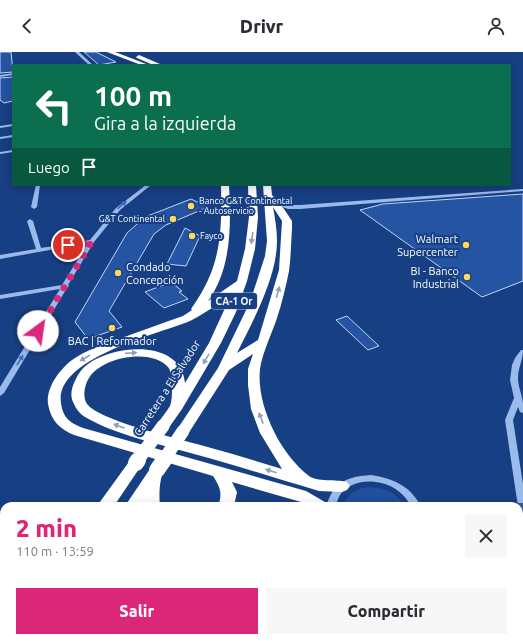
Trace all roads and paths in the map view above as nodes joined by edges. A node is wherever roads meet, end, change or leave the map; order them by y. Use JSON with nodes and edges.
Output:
{"nodes":[{"id":1,"x":77,"y":52,"type":"edge"},
{"id":2,"x":110,"y":52,"type":"edge"},
{"id":3,"x":124,"y":52,"type":"edge"},
{"id":4,"x":91,"y":64,"type":"edge"},
{"id":5,"x":143,"y":64,"type":"edge"},
{"id":6,"x":155,"y":64,"type":"edge"},
{"id":7,"x":12,"y":74,"type":"edge"},
{"id":8,"x":0,"y":76,"type":"edge"},
{"id":9,"x":12,"y":125,"type":"edge"},
{"id":10,"x":0,"y":128,"type":"edge"},
{"id":11,"x":12,"y":136,"type":"edge"},
{"id":12,"x":0,"y":138,"type":"edge"},
{"id":13,"x":12,"y":151,"type":"edge"},
{"id":14,"x":0,"y":153,"type":"edge"},
{"id":15,"x":38,"y":186,"type":"edge"},
{"id":16,"x":148,"y":186,"type":"edge"},
{"id":17,"x":225,"y":186,"type":"edge"},
{"id":18,"x":252,"y":186,"type":"edge"},
{"id":19,"x":267,"y":186,"type":"edge"},
{"id":20,"x":523,"y":190,"type":"edge"},
{"id":21,"x":271,"y":200,"type":"junction"},
{"id":22,"x":34,"y":207,"type":"dead end"},
{"id":23,"x":300,"y":207,"type":"junction"},
{"id":24,"x":284,"y":216,"type":"junction"},
{"id":25,"x":30,"y":221,"type":"dead end"},
{"id":26,"x":92,"y":241,"type":"junction"},
{"id":27,"x":39,"y":250,"type":"junction"},
{"id":28,"x":0,"y":257,"type":"edge"},
{"id":29,"x":241,"y":283,"type":"junction"},
{"id":30,"x":66,"y":286,"type":"junction"},
{"id":31,"x":0,"y":297,"type":"edge"},
{"id":32,"x":187,"y":318,"type":"junction"},
{"id":33,"x":264,"y":341,"type":"junction"},
{"id":34,"x":523,"y":352,"type":"edge"},
{"id":35,"x":224,"y":368,"type":"junction"},
{"id":36,"x":1,"y":391,"type":"edge"},
{"id":37,"x":517,"y":399,"type":"junction"},
{"id":38,"x":177,"y":406,"type":"junction"},
{"id":39,"x":523,"y":410,"type":"edge"},
{"id":40,"x":156,"y":472,"type":"junction"},
{"id":41,"x":218,"y":472,"type":"junction"},
{"id":42,"x":308,"y":482,"type":"junction"},
{"id":43,"x":342,"y":486,"type":"junction"},
{"id":44,"x":521,"y":500,"type":"dead end"},
{"id":45,"x":108,"y":502,"type":"edge"},
{"id":46,"x":136,"y":502,"type":"edge"},
{"id":47,"x":152,"y":502,"type":"edge"},
{"id":48,"x":228,"y":502,"type":"edge"},
{"id":49,"x":314,"y":502,"type":"edge"},
{"id":50,"x":332,"y":502,"type":"edge"},
{"id":51,"x":413,"y":502,"type":"edge"}],
"edges":[{"from":1,"to":4,"type":"street"},
{"from":2,"to":5,"type":"highway"},
{"from":3,"to":6,"type":"highway"},
{"from":7,"to":8,"type":"street"},
{"from":9,"to":10,"type":"street"},
{"from":11,"to":12,"type":"street"},
{"from":13,"to":14,"type":"street"},
{"from":15,"to":22,"type":"street"},
{"from":26,"to":16,"type":"street","one_way":true},
{"from":17,"to":32,"type":"highway"},
{"from":18,"to":29,"type":"highway","name":"Carretera a El Salvador","number":"CA-1 Or","one_way":true},
{"from":19,"to":21,"type":"highway","number":"CA-1 Or"},
{"from":20,"to":23,"type":"street"},
{"from":21,"to":23,"type":"street"},
{"from":21,"to":24,"type":"highway"},
{"from":21,"to":35,"type":"highway","number":"CA-1 Or"},
{"from":23,"to":24,"type":"street"},
{"from":33,"to":24,"type":"highway","one_way":true},
{"from":25,"to":27,"type":"street"},
{"from":26,"to":27,"type":"street"},
{"from":26,"to":30,"type":"street"},
{"from":27,"to":28,"type":"street"},
{"from":29,"to":32,"type":"highway"},
{"from":29,"to":38,"type":"highway","name":"Carretera a El Salvador","number":"CA-1 Or","one_way":true},
{"from":30,"to":31,"type":"street"},
{"from":36,"to":30,"type":"street","one_way":true},
{"from":32,"to":41,"type":"highway","one_way":true},
{"from":33,"to":35,"type":"highway"},
{"from":42,"to":33,"type":"highway","one_way":true},
{"from":34,"to":37,"type":"street"},
{"from":35,"to":40,"type":"highway","number":"CA-1 Or","bridge":true},
{"from":37,"to":39,"type":"street"},
{"from":37,"to":44,"type":"street"},
{"from":42,"to":38,"type":"highway","one_way":true},
{"from":38,"to":45,"type":"highway","name":"Carretera a El Salvador","number":"CA-1 Or","bridge":true},
{"from":40,"to":46,"type":"highway","number":"CA-1 Or"},
{"from":40,"to":47,"type":"highway"},
{"from":41,"to":48,"type":"highway"},
{"from":41,"to":49,"type":"highway"},
{"from":42,"to":43,"type":"highway"},
{"from":43,"to":50,"type":"street"},
{"from":43,"to":51,"type":"street"}]}
